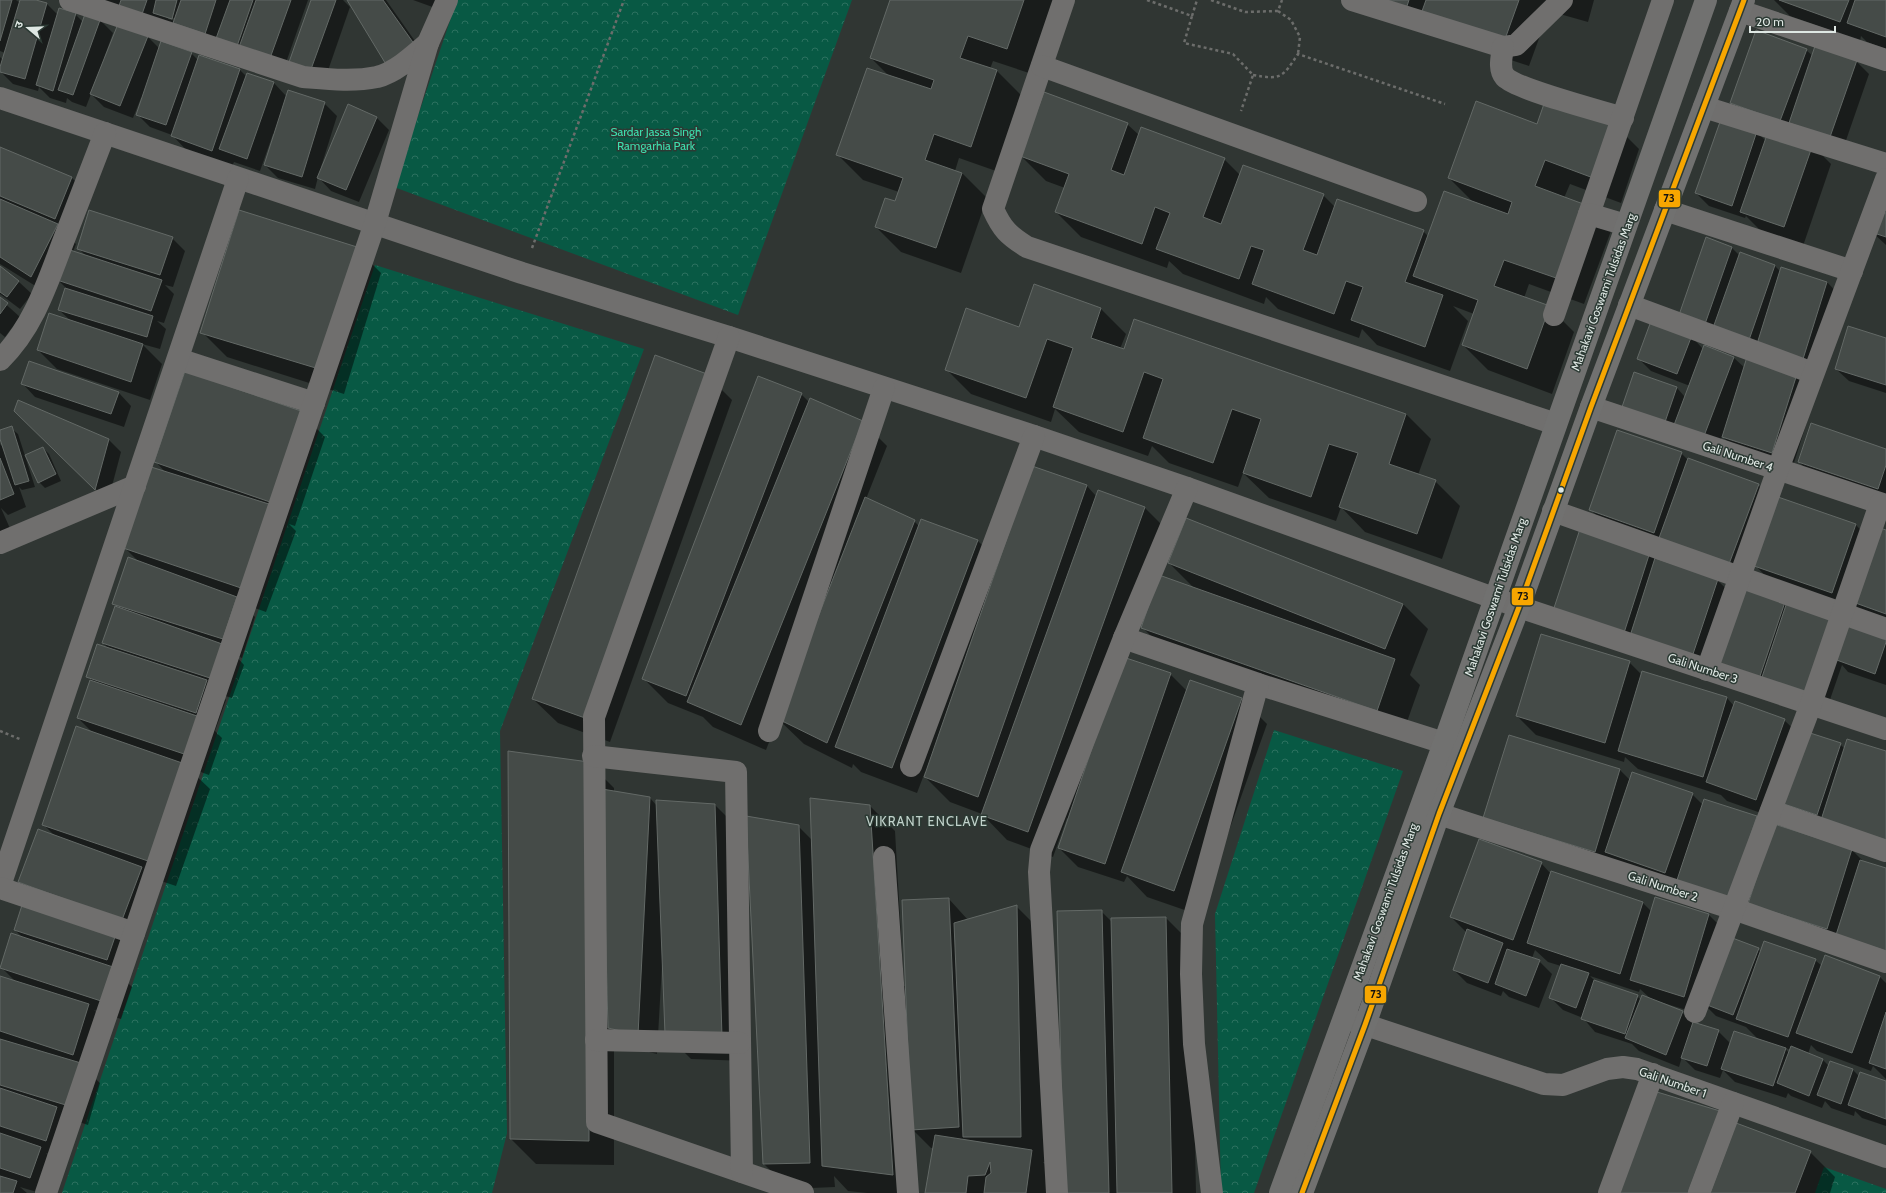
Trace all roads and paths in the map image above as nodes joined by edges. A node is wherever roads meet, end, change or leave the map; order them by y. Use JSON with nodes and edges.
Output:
{"nodes":[{"id":1,"x":70,"y":0,"type":"edge"},
{"id":2,"x":447,"y":0,"type":"edge"},
{"id":3,"x":624,"y":0,"type":"edge"},
{"id":4,"x":1064,"y":0,"type":"edge"},
{"id":5,"x":1147,"y":0,"type":"edge"},
{"id":6,"x":1197,"y":0,"type":"edge"},
{"id":7,"x":1211,"y":0,"type":"edge"},
{"id":8,"x":1282,"y":0,"type":"edge"},
{"id":9,"x":1352,"y":0,"type":"edge"},
{"id":10,"x":1562,"y":0,"type":"edge"},
{"id":11,"x":1663,"y":0,"type":"edge"},
{"id":12,"x":1706,"y":0,"type":"edge"},
{"id":13,"x":1742,"y":6,"type":"edge"},
{"id":14,"x":1278,"y":11,"type":"junction"},
{"id":15,"x":1192,"y":16,"type":"junction"},
{"id":16,"x":428,"y":43,"type":"junction"},
{"id":17,"x":1503,"y":47,"type":"junction"},
{"id":18,"x":1298,"y":54,"type":"junction"},
{"id":19,"x":1886,"y":60,"type":"edge"},
{"id":20,"x":1042,"y":66,"type":"junction"},
{"id":21,"x":1253,"y":75,"type":"junction"},
{"id":22,"x":0,"y":98,"type":"edge"},
{"id":23,"x":1445,"y":104,"type":"dead end"},
{"id":24,"x":1704,"y":107,"type":"junction"},
{"id":25,"x":1623,"y":118,"type":"junction"},
{"id":26,"x":105,"y":133,"type":"junction"},
{"id":27,"x":1233,"y":135,"type":"junction"},
{"id":28,"x":1886,"y":164,"type":"edge"},
{"id":29,"x":238,"y":179,"type":"junction"},
{"id":30,"x":1886,"y":179,"type":"edge"},
{"id":31,"x":1416,"y":201,"type":"dead end"},
{"id":32,"x":1665,"y":210,"type":"junction"},
{"id":33,"x":1590,"y":214,"type":"junction"},
{"id":34,"x":375,"y":224,"type":"junction"},
{"id":35,"x":1626,"y":225,"type":"junction"},
{"id":36,"x":1852,"y":271,"type":"junction"},
{"id":37,"x":522,"y":273,"type":"junction"},
{"id":38,"x":1629,"y":306,"type":"junction"},
{"id":39,"x":1554,"y":315,"type":"dead end"},
{"id":40,"x":729,"y":337,"type":"junction"},
{"id":41,"x":178,"y":359,"type":"junction"},
{"id":42,"x":0,"y":360,"type":"edge"},
{"id":43,"x":1813,"y":373,"type":"junction"},
{"id":44,"x":884,"y":388,"type":"junction"},
{"id":45,"x":314,"y":403,"type":"junction"},
{"id":46,"x":1591,"y":407,"type":"junction"},
{"id":47,"x":1556,"y":424,"type":"junction"},
{"id":48,"x":1034,"y":436,"type":"junction"},
{"id":49,"x":1778,"y":469,"type":"junction"},
{"id":50,"x":135,"y":486,"type":"junction"},
{"id":51,"x":1187,"y":488,"type":"junction"},
{"id":52,"x":1883,"y":504,"type":"edge"},
{"id":53,"x":1554,"y":512,"type":"junction"},
{"id":54,"x":0,"y":543,"type":"edge"},
{"id":55,"x":1740,"y":577,"type":"junction"},
{"id":56,"x":1495,"y":598,"type":"junction"},
{"id":57,"x":1520,"y":607,"type":"junction"},
{"id":58,"x":1842,"y":614,"type":"junction"},
{"id":59,"x":1886,"y":629,"type":"edge"},
{"id":60,"x":1124,"y":638,"type":"junction"},
{"id":61,"x":1707,"y":670,"type":"junction"},
{"id":62,"x":1258,"y":684,"type":"junction"},
{"id":63,"x":1811,"y":704,"type":"junction"},
{"id":64,"x":1886,"y":729,"type":"edge"},
{"id":65,"x":769,"y":731,"type":"dead end"},
{"id":66,"x":1444,"y":743,"type":"junction"},
{"id":67,"x":593,"y":756,"type":"junction"},
{"id":68,"x":911,"y":766,"type":"dead end"},
{"id":69,"x":1771,"y":811,"type":"junction"},
{"id":70,"x":1439,"y":814,"type":"junction"},
{"id":71,"x":1886,"y":851,"type":"edge"},
{"id":72,"x":884,"y":857,"type":"dead end"},
{"id":73,"x":0,"y":887,"type":"edge"},
{"id":74,"x":1734,"y":909,"type":"junction"},
{"id":75,"x":134,"y":933,"type":"junction"},
{"id":76,"x":1886,"y":962,"type":"edge"},
{"id":77,"x":1695,"y":1012,"type":"dead end"},
{"id":78,"x":1343,"y":1018,"type":"junction"},
{"id":79,"x":1365,"y":1025,"type":"junction"},
{"id":80,"x":596,"y":1040,"type":"junction"},
{"id":81,"x":740,"y":1042,"type":"junction"},
{"id":82,"x":1653,"y":1074,"type":"junction"},
{"id":83,"x":1733,"y":1103,"type":"junction"},
{"id":84,"x":1886,"y":1157,"type":"edge"},
{"id":85,"x":742,"y":1172,"type":"junction"},
{"id":86,"x":46,"y":1193,"type":"edge"},
{"id":87,"x":803,"y":1193,"type":"edge"},
{"id":88,"x":908,"y":1193,"type":"edge"},
{"id":89,"x":1057,"y":1193,"type":"edge"},
{"id":90,"x":1212,"y":1193,"type":"edge"},
{"id":91,"x":1280,"y":1193,"type":"edge"},
{"id":92,"x":1302,"y":1193,"type":"edge"},
{"id":93,"x":1609,"y":1193,"type":"edge"},
{"id":94,"x":1698,"y":1193,"type":"edge"}],
"edges":[{"from":1,"to":16,"type":"street"},
{"from":2,"to":16,"type":"street"},
{"from":3,"to":37,"type":"path"},
{"from":4,"to":20,"type":"street"},
{"from":5,"to":15,"type":"path"},
{"from":6,"to":15,"type":"path"},
{"from":7,"to":14,"type":"path"},
{"from":8,"to":14,"type":"path"},
{"from":9,"to":17,"type":"street"},
{"from":10,"to":17,"type":"street"},
{"from":11,"to":25,"type":"street"},
{"from":12,"to":35,"type":"street","name":"Mahakavi Goswami Tulsidas Marg"},
{"from":13,"to":19,"type":"street"},
{"from":13,"to":24,"type":"street","name":"Mahakavi Goswami Tulsidas Marg"},
{"from":14,"to":18,"type":"path"},
{"from":15,"to":21,"type":"path"},
{"from":16,"to":34,"type":"street"},
{"from":17,"to":25,"type":"street"},
{"from":18,"to":21,"type":"path"},
{"from":18,"to":23,"type":"path"},
{"from":20,"to":27,"type":"street"},
{"from":20,"to":47,"type":"street"},
{"from":21,"to":27,"type":"path"},
{"from":22,"to":26,"type":"street","name":"Gali Number 3"},
{"from":24,"to":28,"type":"street"},
{"from":24,"to":32,"type":"street","name":"Mahakavi Goswami Tulsidas Marg"},
{"from":25,"to":33,"type":"street"},
{"from":26,"to":29,"type":"street","name":"Gali Number 3"},
{"from":26,"to":42,"type":"street"},
{"from":27,"to":31,"type":"street"},
{"from":29,"to":34,"type":"street","name":"Gali Number 3"},
{"from":29,"to":41,"type":"street"},
{"from":30,"to":36,"type":"street"},
{"from":32,"to":36,"type":"street"},
{"from":32,"to":38,"type":"street","name":"Mahakavi Goswami Tulsidas Marg"},
{"from":33,"to":35,"type":"street"},
{"from":33,"to":39,"type":"street"},
{"from":34,"to":37,"type":"street","name":"Gali Number 3"},
{"from":34,"to":45,"type":"street"},
{"from":35,"to":47,"type":"street","name":"Mahakavi Goswami Tulsidas Marg"},
{"from":36,"to":43,"type":"street"},
{"from":37,"to":40,"type":"street","name":"Gali Number 3"},
{"from":38,"to":43,"type":"street"},
{"from":38,"to":46,"type":"street","name":"Mahakavi Goswami Tulsidas Marg"},
{"from":40,"to":44,"type":"street","name":"Gali Number 3"},
{"from":40,"to":67,"type":"street"},
{"from":41,"to":45,"type":"street"},
{"from":41,"to":50,"type":"street"},
{"from":43,"to":49,"type":"street"},
{"from":44,"to":48,"type":"street","name":"Gali Number 3"},
{"from":44,"to":65,"type":"street"},
{"from":45,"to":75,"type":"street"},
{"from":46,"to":49,"type":"street","name":"Gali Number 4"},
{"from":46,"to":53,"type":"street","name":"Mahakavi Goswami Tulsidas Marg"},
{"from":47,"to":56,"type":"street","name":"Mahakavi Goswami Tulsidas Marg"},
{"from":48,"to":51,"type":"street","name":"Gali Number 3"},
{"from":48,"to":68,"type":"street"},
{"from":49,"to":52,"type":"street","name":"Gali Number 4"},
{"from":49,"to":55,"type":"street"},
{"from":50,"to":54,"type":"street"},
{"from":50,"to":73,"type":"street"},
{"from":51,"to":56,"type":"street","name":"Gali Number 3"},
{"from":51,"to":60,"type":"street"},
{"from":52,"to":58,"type":"street"},
{"from":53,"to":55,"type":"street"},
{"from":53,"to":57,"type":"street","name":"Mahakavi Goswami Tulsidas Marg"},
{"from":55,"to":58,"type":"street"},
{"from":55,"to":61,"type":"street"},
{"from":56,"to":57,"type":"street","name":"Gali Number 3"},
{"from":56,"to":66,"type":"street","name":"Mahakavi Goswami Tulsidas Marg"},
{"from":57,"to":61,"type":"street","name":"Gali Number 3"},
{"from":57,"to":70,"type":"street","name":"Mahakavi Goswami Tulsidas Marg"},
{"from":58,"to":59,"type":"street"},
{"from":58,"to":63,"type":"street"},
{"from":60,"to":62,"type":"street"},
{"from":60,"to":89,"type":"street"},
{"from":61,"to":63,"type":"street","name":"Gali Number 3"},
{"from":62,"to":66,"type":"street"},
{"from":62,"to":90,"type":"street"},
{"from":63,"to":64,"type":"street","name":"Gali Number 3"},
{"from":63,"to":69,"type":"street"},
{"from":66,"to":78,"type":"street","name":"Mahakavi Goswami Tulsidas Marg"},
{"from":67,"to":80,"type":"street"},
{"from":67,"to":81,"type":"street"},
{"from":69,"to":71,"type":"street"},
{"from":69,"to":74,"type":"street"},
{"from":70,"to":74,"type":"street","name":"Gali Number 2"},
{"from":70,"to":79,"type":"street","name":"Mahakavi Goswami Tulsidas Marg"},
{"from":72,"to":88,"type":"street"},
{"from":73,"to":75,"type":"street"},
{"from":74,"to":76,"type":"street","name":"Gali Number 2"},
{"from":74,"to":77,"type":"street"},
{"from":75,"to":86,"type":"street"},
{"from":78,"to":79,"type":"street","name":"Gali Number 1"},
{"from":78,"to":91,"type":"street","name":"Mahakavi Goswami Tulsidas Marg"},
{"from":79,"to":82,"type":"street","name":"Gali Number 1"},
{"from":79,"to":92,"type":"street","name":"Mahakavi Goswami Tulsidas Marg"},
{"from":80,"to":81,"type":"street"},
{"from":80,"to":85,"type":"street"},
{"from":81,"to":85,"type":"street"},
{"from":82,"to":83,"type":"street","name":"Gali Number 1"},
{"from":82,"to":93,"type":"street"},
{"from":83,"to":84,"type":"street","name":"Gali Number 1"},
{"from":83,"to":94,"type":"street"},
{"from":85,"to":87,"type":"street"}]}
